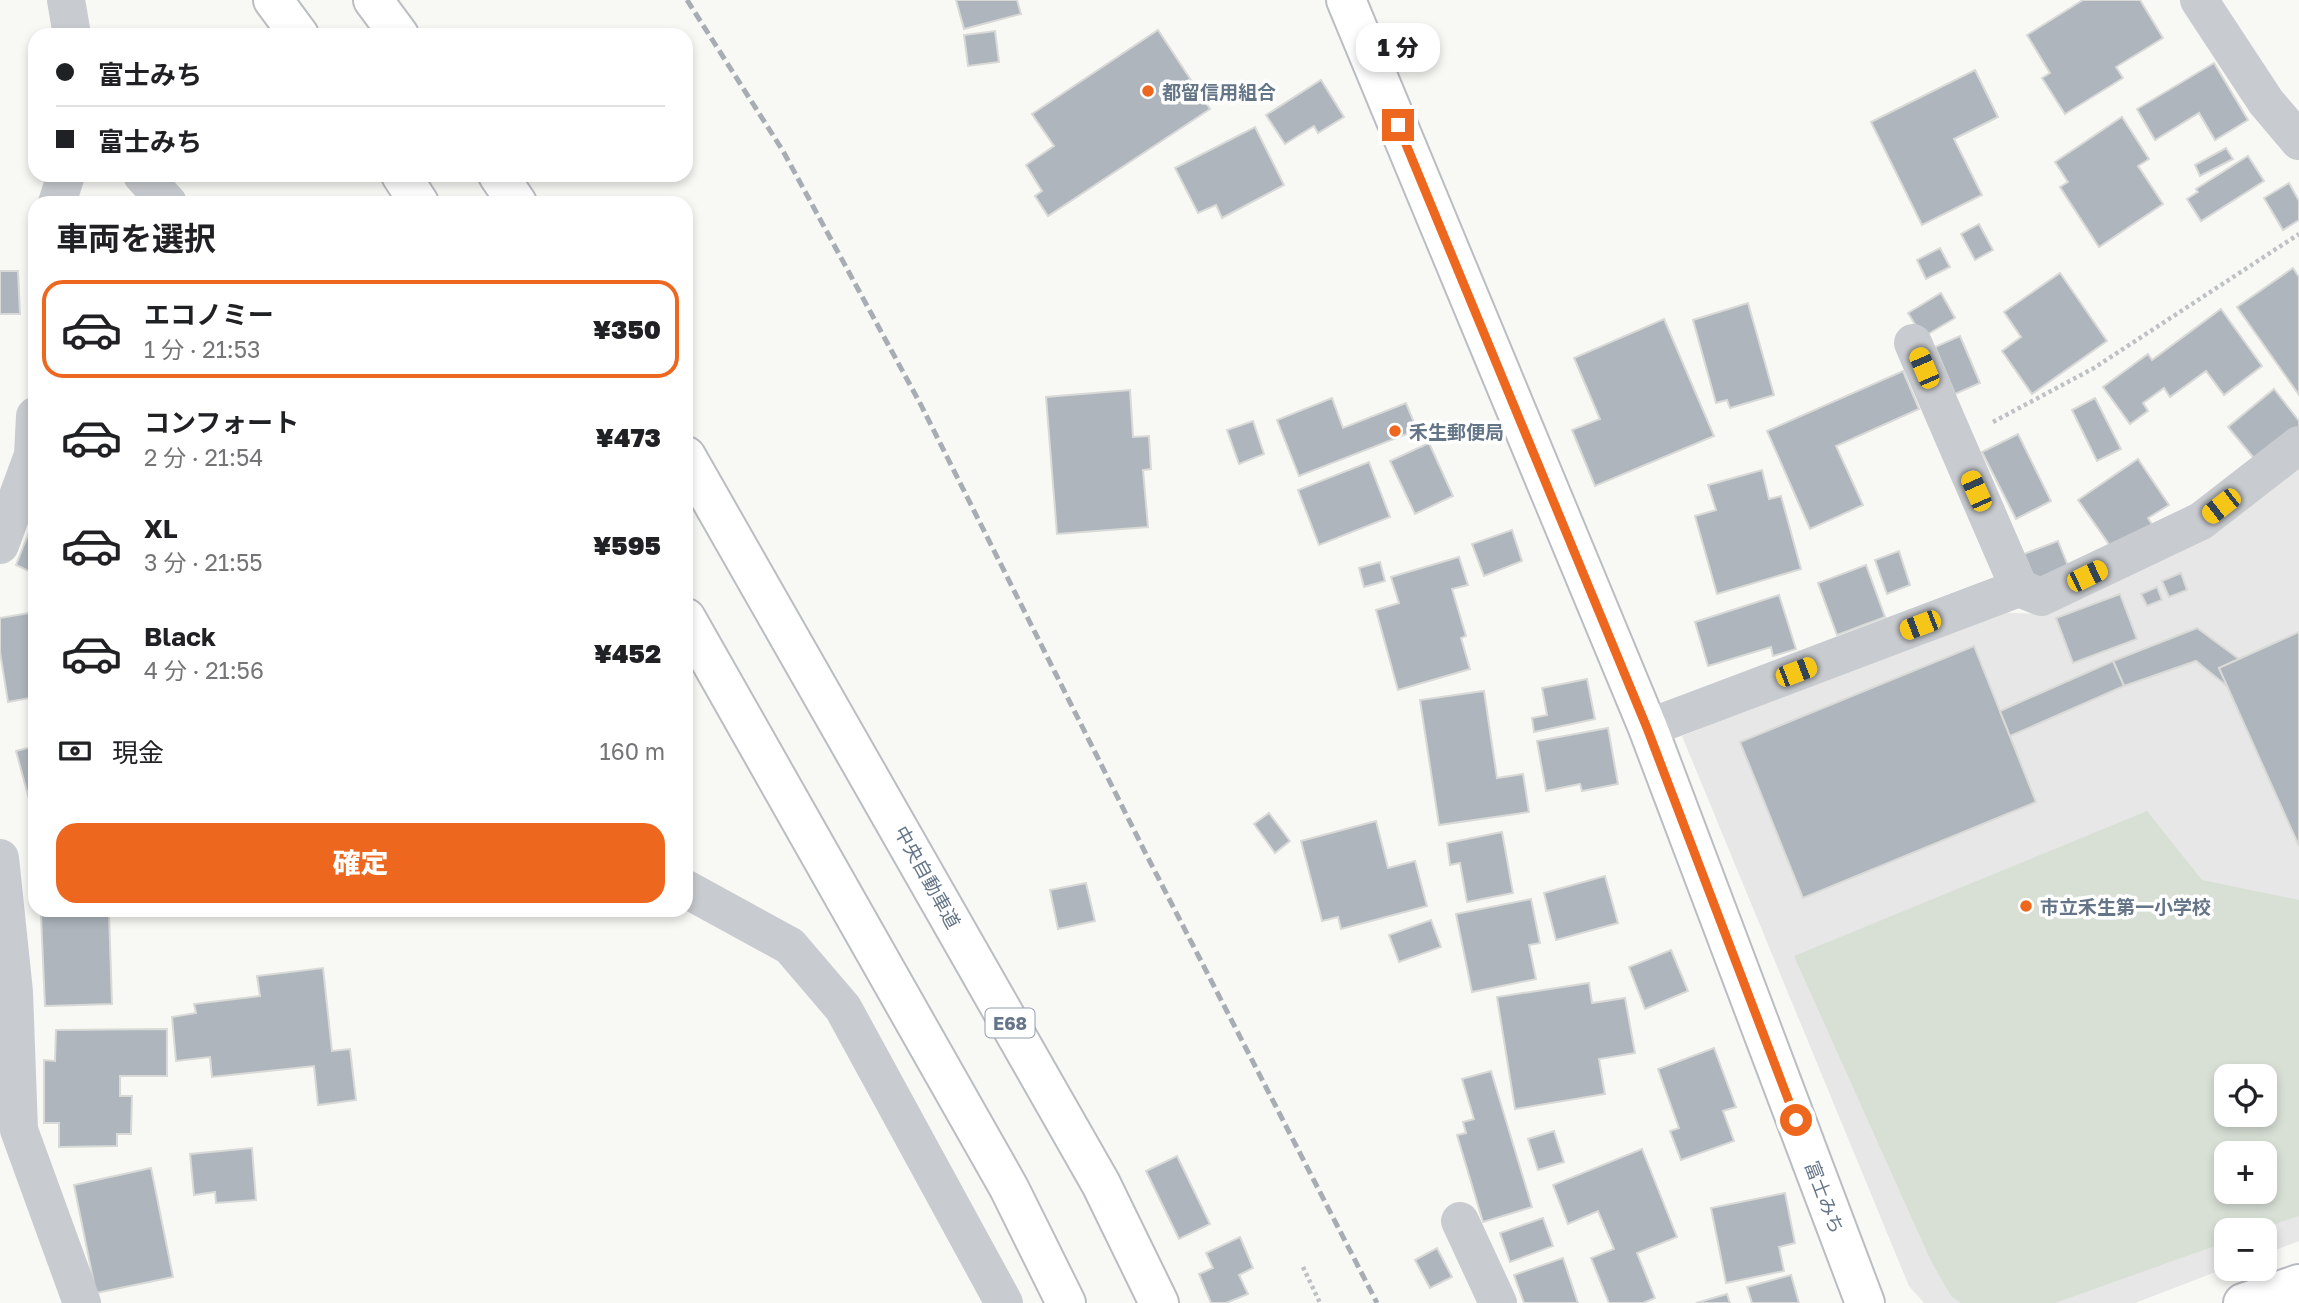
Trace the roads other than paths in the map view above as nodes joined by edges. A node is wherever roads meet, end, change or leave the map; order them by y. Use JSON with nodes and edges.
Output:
{"nodes":[{"id":1,"x":66,"y":0,"type":"edge"},
{"id":2,"x":273,"y":0,"type":"edge"},
{"id":3,"x":373,"y":0,"type":"edge"},
{"id":4,"x":1346,"y":0,"type":"edge"},
{"id":5,"x":2199,"y":0,"type":"edge"},
{"id":6,"x":71,"y":28,"type":"edge"},
{"id":7,"x":294,"y":28,"type":"edge"},
{"id":8,"x":393,"y":28,"type":"edge"},
{"id":9,"x":2299,"y":141,"type":"edge"},
{"id":10,"x":148,"y":182,"type":"edge"},
{"id":11,"x":162,"y":196,"type":"edge"},
{"id":12,"x":1913,"y":343,"type":"dead end"},
{"id":13,"x":2299,"y":446,"type":"edge"},
{"id":14,"x":693,"y":468,"type":"edge"},
{"id":15,"x":28,"y":469,"type":"edge"},
{"id":16,"x":0,"y":545,"type":"edge"},
{"id":17,"x":2019,"y":588,"type":"junction"},
{"id":18,"x":693,"y":630,"type":"edge"},
{"id":19,"x":1647,"y":728,"type":"junction"},
{"id":20,"x":0,"y":858,"type":"edge"},
{"id":21,"x":693,"y":893,"type":"edge"},
{"id":22,"x":1460,"y":1221,"type":"dead end"},
{"id":23,"x":2299,"y":1284,"type":"edge"},
{"id":24,"x":82,"y":1303,"type":"edge"},
{"id":25,"x":1004,"y":1303,"type":"edge"},
{"id":26,"x":1066,"y":1303,"type":"edge"},
{"id":27,"x":1159,"y":1303,"type":"edge"},
{"id":28,"x":1499,"y":1303,"type":"edge"},
{"id":29,"x":1865,"y":1303,"type":"edge"},
{"id":30,"x":2243,"y":1303,"type":"edge"}],
"edges":[{"from":1,"to":6,"type":"street"},
{"from":2,"to":7,"type":"main road"},
{"from":3,"to":8,"type":"main road"},
{"from":4,"to":19,"type":"main road","name":"富士みち"},
{"from":5,"to":9,"type":"street"},
{"from":10,"to":11,"type":"street"},
{"from":12,"to":17,"type":"street"},
{"from":13,"to":17,"type":"street"},
{"from":14,"to":27,"type":"main road","name":"中央自動車道","number":"E68"},
{"from":15,"to":16,"type":"street"},
{"from":17,"to":19,"type":"street"},
{"from":18,"to":26,"type":"main road"},
{"from":19,"to":29,"type":"main road","name":"富士みち"},
{"from":20,"to":24,"type":"street"},
{"from":21,"to":25,"type":"street"},
{"from":22,"to":28,"type":"street"},
{"from":23,"to":30,"type":"main road"}]}
